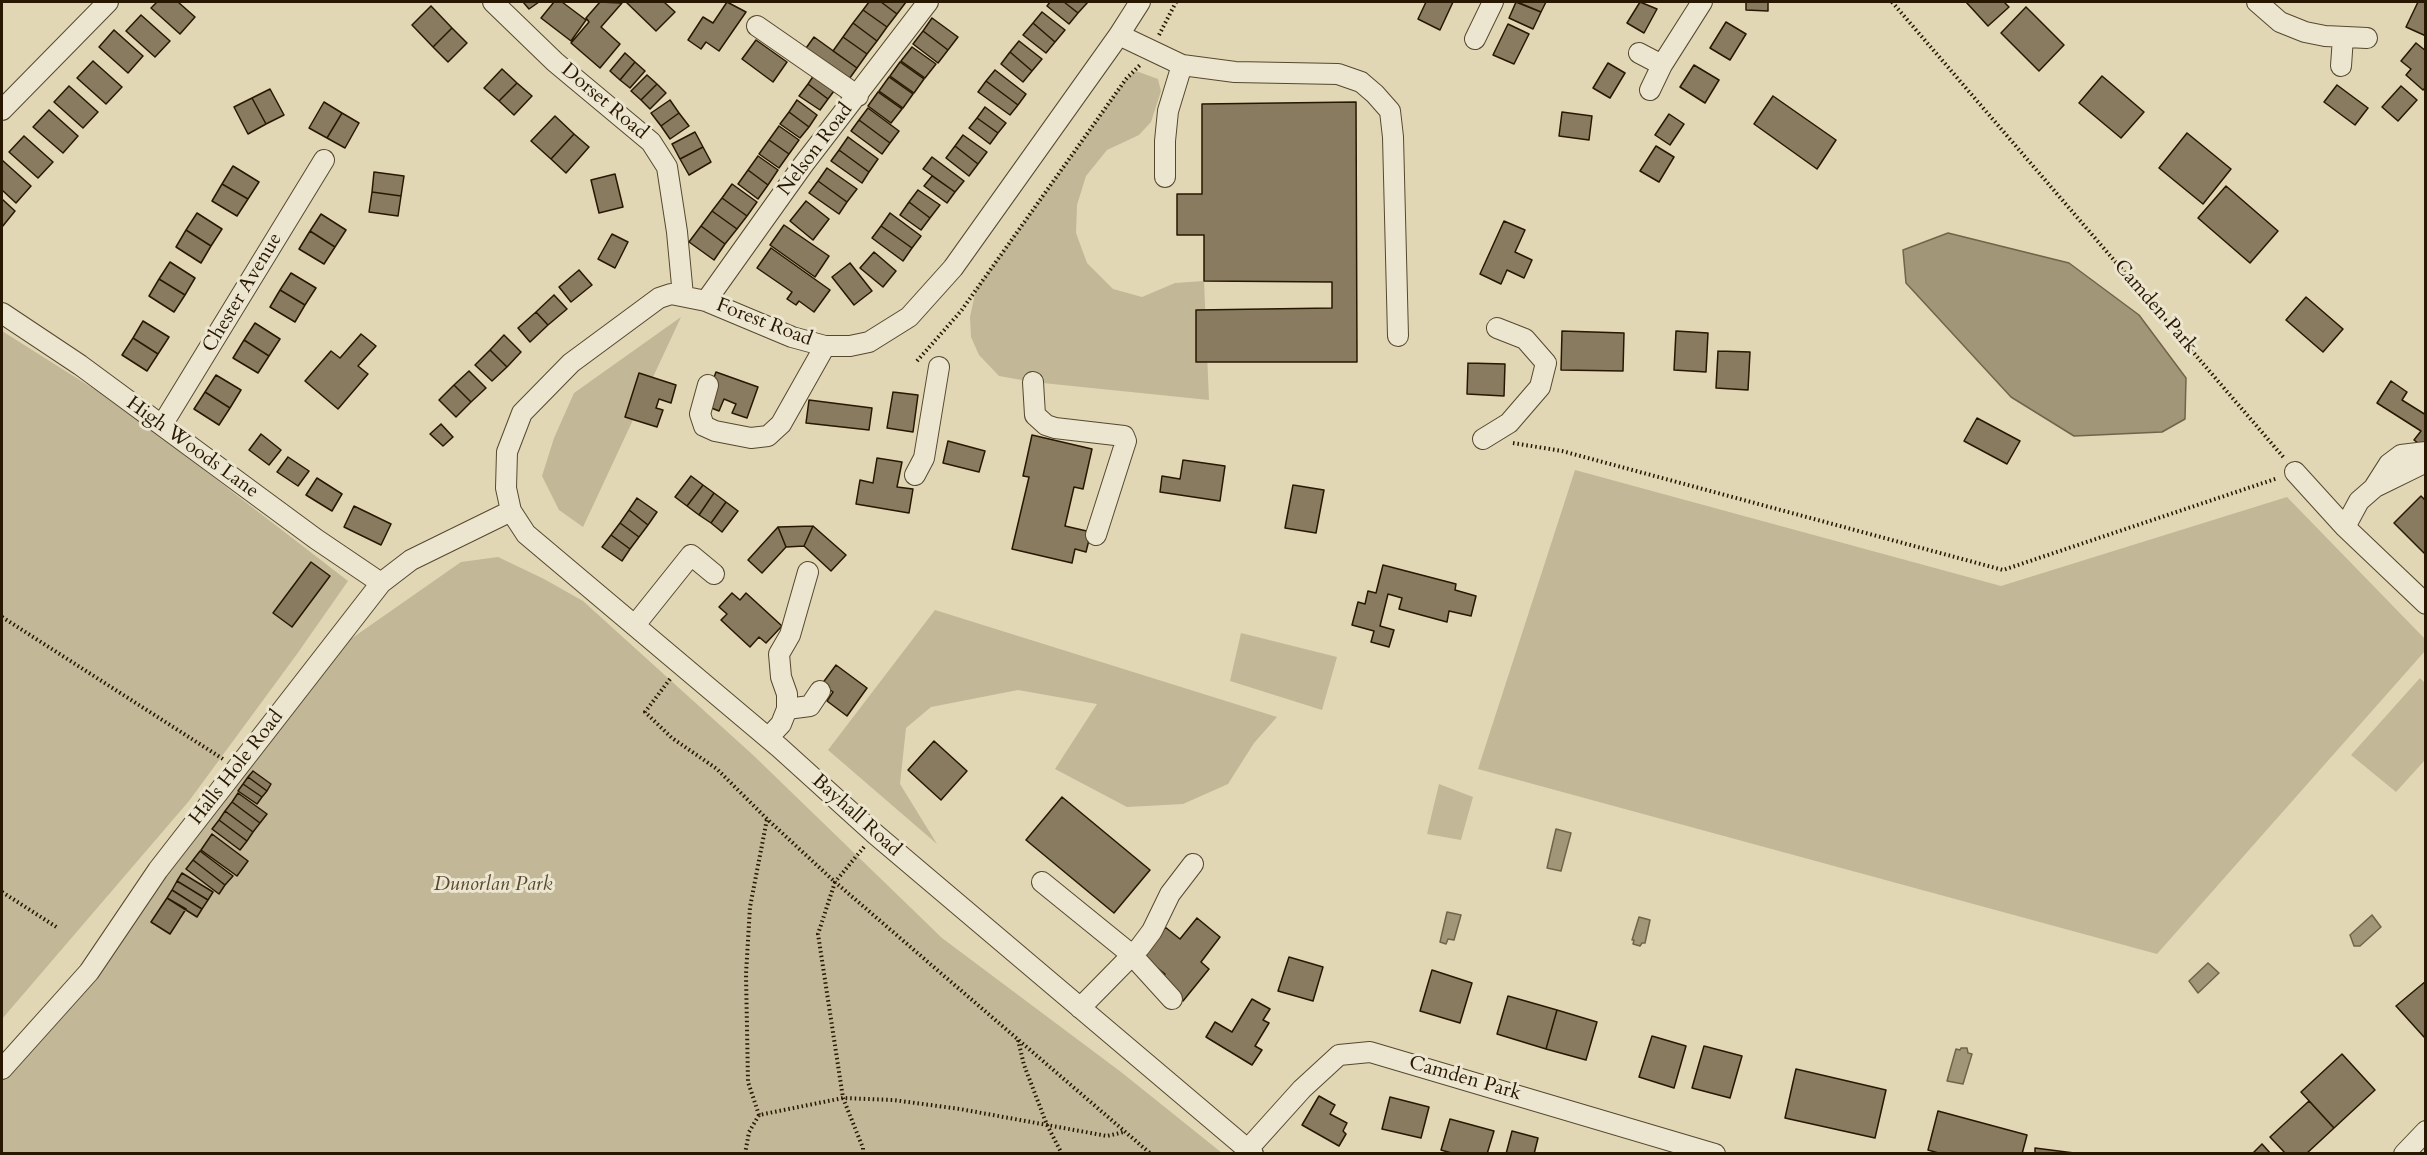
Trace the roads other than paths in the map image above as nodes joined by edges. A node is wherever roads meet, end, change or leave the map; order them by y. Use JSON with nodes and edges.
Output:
{"nodes":[{"id":1,"x":108,"y":2,"type":"edge"},
{"id":2,"x":493,"y":2,"type":"edge"},
{"id":3,"x":928,"y":2,"type":"edge"},
{"id":4,"x":1140,"y":2,"type":"edge"},
{"id":5,"x":1492,"y":2,"type":"edge"},
{"id":6,"x":1702,"y":2,"type":"edge"},
{"id":7,"x":2256,"y":2,"type":"edge"},
{"id":8,"x":758,"y":26,"type":"dead end"},
{"id":9,"x":1119,"y":34,"type":"junction"},
{"id":10,"x":2343,"y":37,"type":"junction"},
{"id":11,"x":2367,"y":38,"type":"dead end"},
{"id":12,"x":1475,"y":39,"type":"dead end"},
{"id":13,"x":1639,"y":53,"type":"dead end"},
{"id":14,"x":1182,"y":65,"type":"junction"},
{"id":15,"x":1662,"y":65,"type":"junction"},
{"id":16,"x":2341,"y":66,"type":"dead end"},
{"id":17,"x":1650,"y":90,"type":"dead end"},
{"id":18,"x":858,"y":96,"type":"junction"},
{"id":19,"x":2,"y":110,"type":"edge"},
{"id":20,"x":324,"y":160,"type":"dead end"},
{"id":21,"x":1165,"y":177,"type":"dead end"},
{"id":22,"x":682,"y":296,"type":"junction"},
{"id":23,"x":706,"y":301,"type":"junction"},
{"id":24,"x":2,"y":313,"type":"edge"},
{"id":25,"x":1497,"y":328,"type":"dead end"},
{"id":26,"x":1398,"y":336,"type":"dead end"},
{"id":27,"x":825,"y":346,"type":"junction"},
{"id":28,"x":939,"y":367,"type":"dead end"},
{"id":29,"x":1033,"y":382,"type":"dead end"},
{"id":30,"x":708,"y":385,"type":"dead end"},
{"id":31,"x":162,"y":425,"type":"junction"},
{"id":32,"x":1483,"y":439,"type":"road end"},
{"id":33,"x":507,"y":452,"type":"joint"},
{"id":34,"x":2426,"y":452,"type":"edge"},
{"id":35,"x":2426,"y":462,"type":"edge"},
{"id":36,"x":2295,"y":472,"type":"road end"},
{"id":37,"x":915,"y":475,"type":"dead end"},
{"id":38,"x":2374,"y":487,"type":"junction"},
{"id":39,"x":511,"y":511,"type":"junction"},
{"id":40,"x":2345,"y":527,"type":"junction"},
{"id":41,"x":1096,"y":535,"type":"dead end"},
{"id":42,"x":808,"y":572,"type":"dead end"},
{"id":43,"x":714,"y":574,"type":"dead end"},
{"id":44,"x":381,"y":583,"type":"junction"},
{"id":45,"x":2426,"y":604,"type":"edge"},
{"id":46,"x":635,"y":625,"type":"junction"},
{"id":47,"x":820,"y":691,"type":"dead end"},
{"id":48,"x":787,"y":709,"type":"junction"},
{"id":49,"x":768,"y":738,"type":"junction"},
{"id":50,"x":1193,"y":864,"type":"dead end"},
{"id":51,"x":1042,"y":882,"type":"dead end"},
{"id":52,"x":1132,"y":955,"type":"junction"},
{"id":53,"x":1172,"y":999,"type":"dead end"},
{"id":54,"x":1080,"y":1008,"type":"junction"},
{"id":55,"x":3,"y":1064,"type":"edge"},
{"id":56,"x":2426,"y":1131,"type":"edge"},
{"id":57,"x":1251,"y":1151,"type":"edge"},
{"id":58,"x":1715,"y":1154,"type":"edge"},
{"id":59,"x":2404,"y":1154,"type":"edge"}],
"edges":[{"from":1,"to":19,"type":"street"},
{"from":2,"to":22,"type":"street","name":"Dorset Road"},
{"from":3,"to":18,"type":"street","name":"Nelson Road"},
{"from":4,"to":9,"type":"street","name":"Forest Road"},
{"from":5,"to":12,"type":"street"},
{"from":6,"to":15,"type":"street"},
{"from":7,"to":10,"type":"street"},
{"from":8,"to":18,"type":"street"},
{"from":9,"to":14,"type":"street"},
{"from":9,"to":27,"type":"street","name":"Forest Road"},
{"from":10,"to":11,"type":"street"},
{"from":10,"to":16,"type":"street"},
{"from":13,"to":15,"type":"street"},
{"from":14,"to":21,"type":"street"},
{"from":14,"to":26,"type":"street"},
{"from":15,"to":17,"type":"street"},
{"from":18,"to":23,"type":"street","name":"Nelson Road"},
{"from":20,"to":31,"type":"street","name":"Chester Avenue"},
{"from":22,"to":23,"type":"street","name":"Forest Road"},
{"from":22,"to":33,"type":"street","name":"Forest Road"},
{"from":23,"to":27,"type":"street","name":"Forest Road"},
{"from":24,"to":31,"type":"street","name":"High Woods Lane"},
{"from":25,"to":32,"type":"street"},
{"from":27,"to":30,"type":"street"},
{"from":28,"to":37,"type":"street"},
{"from":29,"to":41,"type":"street"},
{"from":31,"to":44,"type":"street","name":"High Woods Lane"},
{"from":33,"to":39,"type":"street","name":"Bayhall Road"},
{"from":34,"to":38,"type":"street"},
{"from":35,"to":38,"type":"street"},
{"from":36,"to":40,"type":"street"},
{"from":38,"to":40,"type":"street"},
{"from":39,"to":44,"type":"street","name":"Halls Hole Road"},
{"from":39,"to":46,"type":"street","name":"Bayhall Road"},
{"from":40,"to":45,"type":"street"},
{"from":42,"to":48,"type":"street"},
{"from":43,"to":46,"type":"street"},
{"from":44,"to":55,"type":"street","name":"Halls Hole Road"},
{"from":46,"to":49,"type":"street","name":"Bayhall Road"},
{"from":47,"to":48,"type":"street"},
{"from":48,"to":49,"type":"street"},
{"from":49,"to":54,"type":"street","name":"Bayhall Road"},
{"from":50,"to":52,"type":"street"},
{"from":51,"to":52,"type":"street"},
{"from":52,"to":53,"type":"street"},
{"from":52,"to":54,"type":"street"},
{"from":54,"to":57,"type":"street","name":"Bayhall Road"},
{"from":56,"to":59,"type":"street"},
{"from":57,"to":58,"type":"street","name":"Camden Park"}]}
